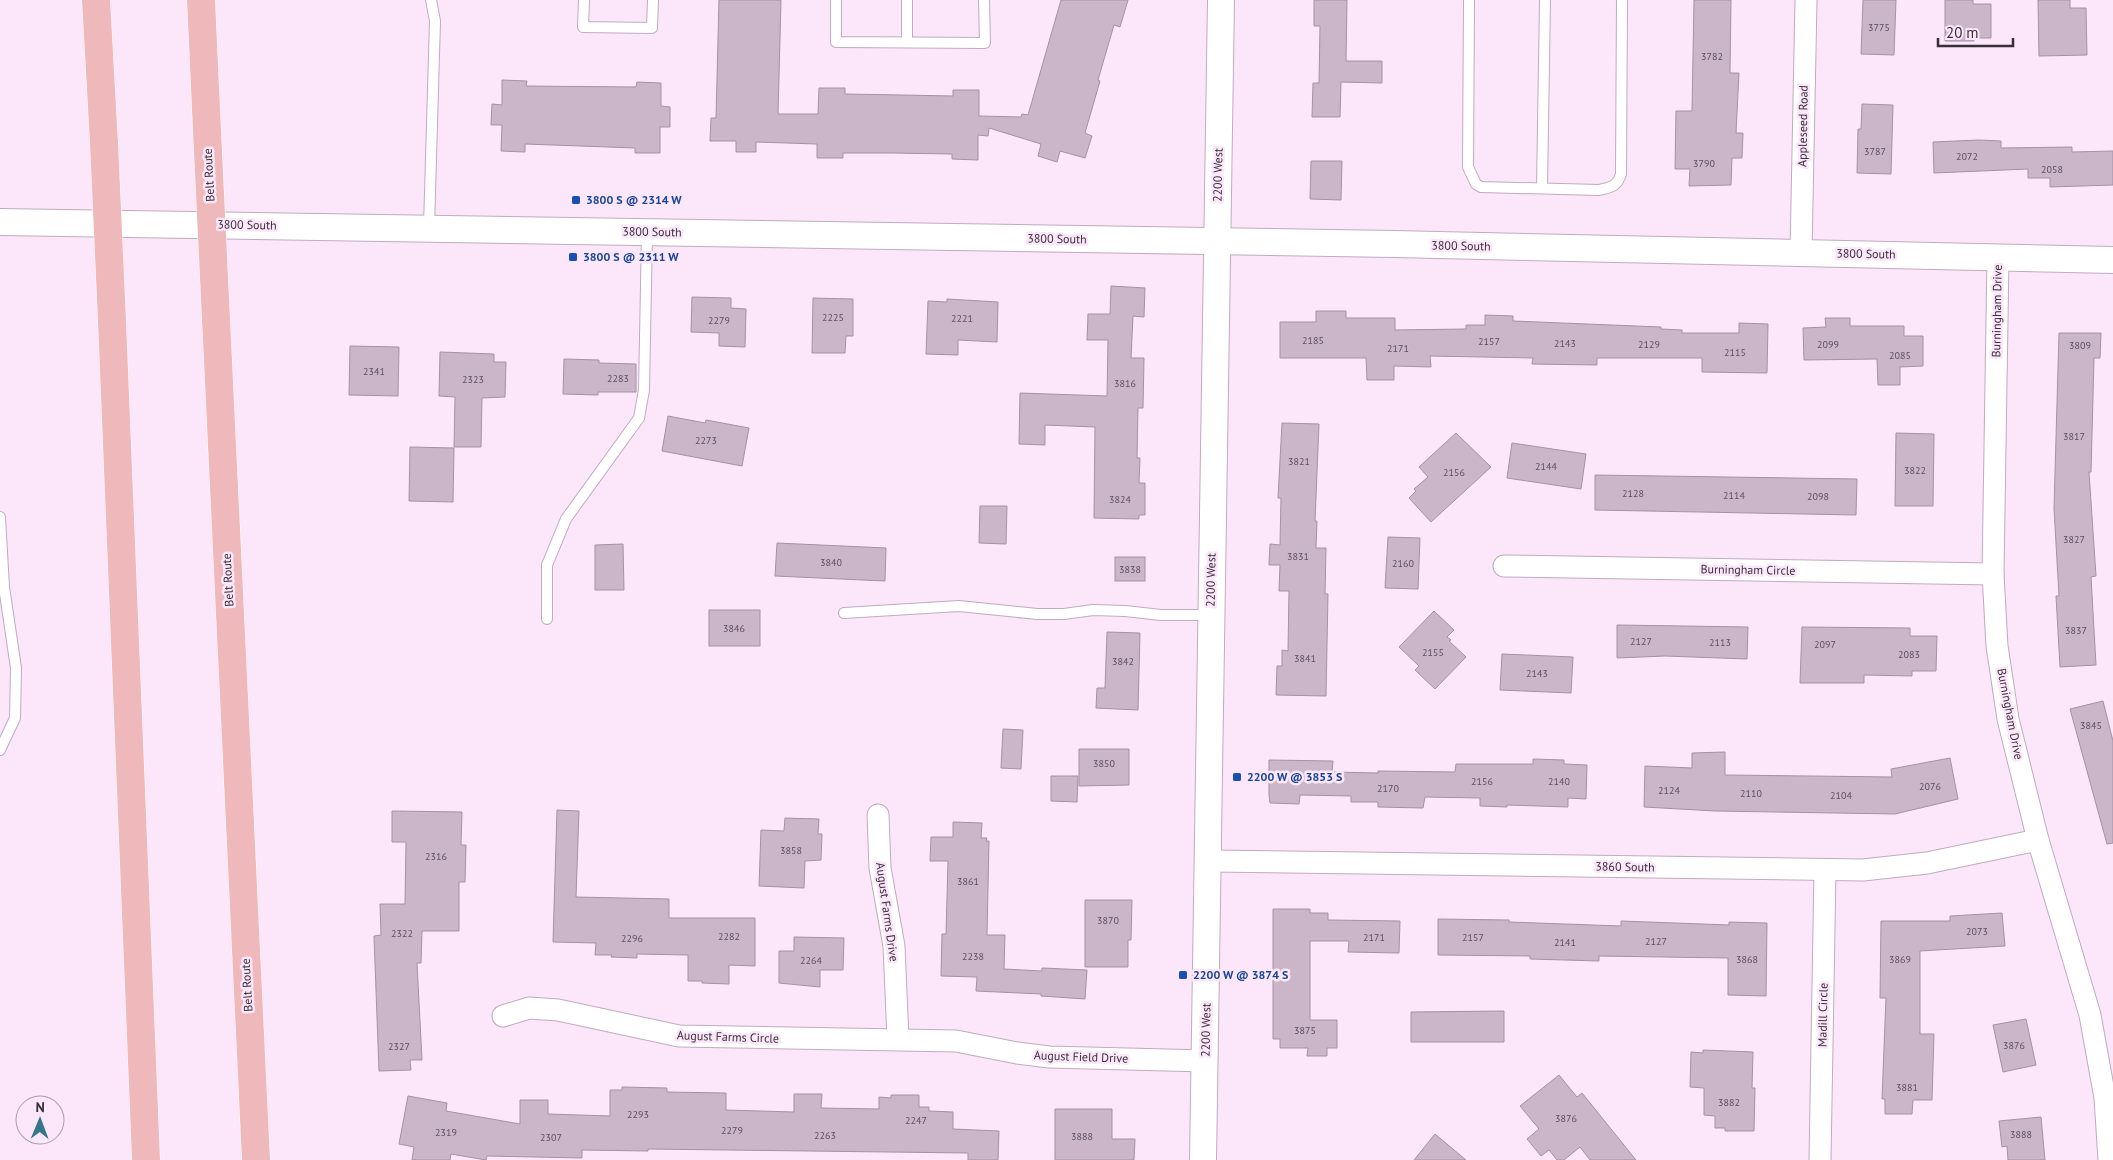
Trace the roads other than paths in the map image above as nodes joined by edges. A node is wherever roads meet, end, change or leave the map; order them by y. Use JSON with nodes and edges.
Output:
{"nodes":[{"id":1,"x":96,"y":0,"type":"edge"},
{"id":2,"x":201,"y":0,"type":"edge"},
{"id":3,"x":430,"y":0,"type":"edge"},
{"id":4,"x":584,"y":0,"type":"edge"},
{"id":5,"x":653,"y":0,"type":"edge"},
{"id":6,"x":836,"y":0,"type":"edge"},
{"id":7,"x":907,"y":0,"type":"edge"},
{"id":8,"x":984,"y":0,"type":"edge"},
{"id":9,"x":1221,"y":0,"type":"edge"},
{"id":10,"x":1469,"y":0,"type":"edge"},
{"id":11,"x":1545,"y":0,"type":"edge"},
{"id":12,"x":1622,"y":0,"type":"edge"},
{"id":13,"x":1806,"y":0,"type":"edge"},
{"id":14,"x":907,"y":42,"type":"junction"},
{"id":15,"x":1542,"y":188,"type":"junction"},
{"id":16,"x":0,"y":222,"type":"edge"},
{"id":17,"x":429,"y":228,"type":"junction"},
{"id":18,"x":647,"y":232,"type":"junction"},
{"id":19,"x":1216,"y":242,"type":"junction"},
{"id":20,"x":1801,"y":253,"type":"junction"},
{"id":21,"x":1998,"y":257,"type":"junction"},
{"id":22,"x":2113,"y":260,"type":"edge"},
{"id":23,"x":0,"y":517,"type":"edge"},
{"id":24,"x":1504,"y":566,"type":"dead end"},
{"id":25,"x":1993,"y":574,"type":"junction"},
{"id":26,"x":844,"y":613,"type":"dead end"},
{"id":27,"x":1211,"y":615,"type":"junction"},
{"id":28,"x":547,"y":619,"type":"dead end"},
{"id":29,"x":0,"y":750,"type":"edge"},
{"id":30,"x":878,"y":815,"type":"dead end"},
{"id":31,"x":2038,"y":840,"type":"junction"},
{"id":32,"x":1209,"y":861,"type":"junction"},
{"id":33,"x":1825,"y":870,"type":"junction"},
{"id":34,"x":503,"y":1016,"type":"dead end"},
{"id":35,"x":898,"y":1039,"type":"junction"},
{"id":36,"x":1206,"y":1060,"type":"junction"},
{"id":37,"x":146,"y":1160,"type":"edge"},
{"id":38,"x":256,"y":1160,"type":"edge"},
{"id":39,"x":1203,"y":1160,"type":"edge"},
{"id":40,"x":1820,"y":1160,"type":"edge"},
{"id":41,"x":2109,"y":1160,"type":"edge"}],
"edges":[{"from":1,"to":37,"type":"highway","bridge":true},
{"from":2,"to":38,"type":"highway","name":"Belt Route","bridge":true},
{"from":3,"to":17,"type":"lane"},
{"from":4,"to":5,"type":"lane"},
{"from":6,"to":14,"type":"lane"},
{"from":7,"to":14,"type":"lane"},
{"from":8,"to":14,"type":"lane"},
{"from":9,"to":19,"type":"street","name":"2200 West"},
{"from":10,"to":15,"type":"lane"},
{"from":11,"to":15,"type":"lane"},
{"from":12,"to":15,"type":"lane"},
{"from":13,"to":20,"type":"street","name":"Appleseed Road"},
{"from":16,"to":17,"type":"street","name":"3800 South"},
{"from":17,"to":18,"type":"street","name":"3800 South"},
{"from":18,"to":19,"type":"street","name":"3800 South"},
{"from":18,"to":28,"type":"lane"},
{"from":19,"to":20,"type":"street","name":"3800 South"},
{"from":19,"to":27,"type":"street","name":"2200 West"},
{"from":20,"to":21,"type":"street","name":"3800 South"},
{"from":21,"to":22,"type":"street","name":"3800 South"},
{"from":21,"to":25,"type":"street","name":"Burningham Drive"},
{"from":23,"to":29,"type":"lane"},
{"from":24,"to":25,"type":"street","name":"Burningham Circle"},
{"from":25,"to":31,"type":"street","name":"Burningham Drive"},
{"from":26,"to":27,"type":"lane"},
{"from":27,"to":32,"type":"street","name":"2200 West"},
{"from":30,"to":35,"type":"street","name":"August Farms Drive"},
{"from":31,"to":33,"type":"street","name":"3860 South"},
{"from":31,"to":41,"type":"street","name":"Burningham Drive"},
{"from":32,"to":33,"type":"street","name":"3860 South"},
{"from":32,"to":36,"type":"street","name":"2200 West"},
{"from":33,"to":40,"type":"street","name":"Madill Circle"},
{"from":34,"to":35,"type":"street","name":"August Farms Circle"},
{"from":35,"to":36,"type":"street","name":"August Field Drive"},
{"from":36,"to":39,"type":"street","name":"2200 West"}]}
